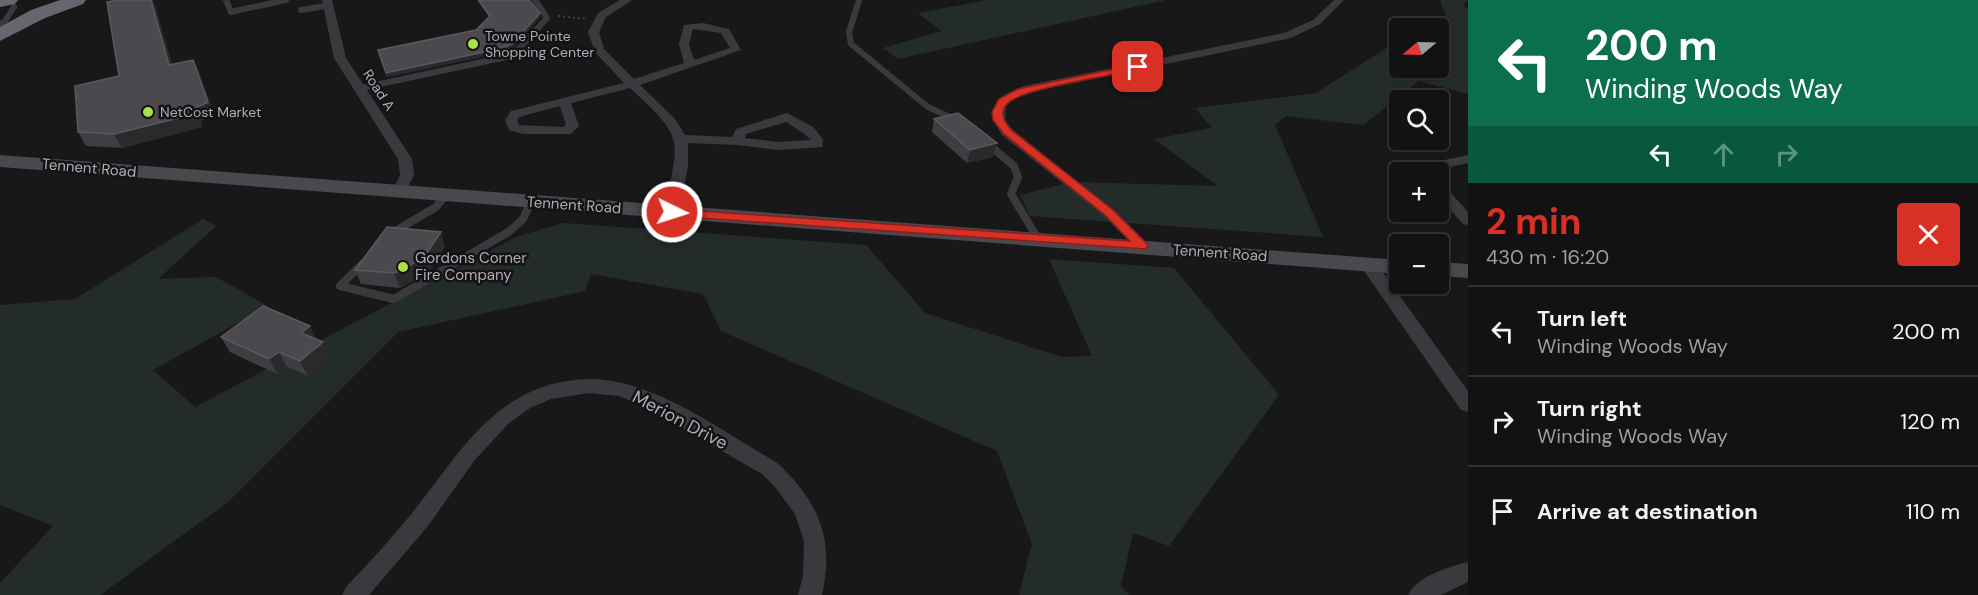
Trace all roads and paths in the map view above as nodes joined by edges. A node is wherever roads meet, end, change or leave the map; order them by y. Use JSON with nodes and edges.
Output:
{"nodes":[{"id":1,"x":52,"y":0,"type":"edge"},
{"id":2,"x":77,"y":0,"type":"edge"},
{"id":3,"x":226,"y":0,"type":"edge"},
{"id":4,"x":286,"y":0,"type":"edge"},
{"id":5,"x":535,"y":0,"type":"edge"},
{"id":6,"x":627,"y":0,"type":"edge"},
{"id":7,"x":860,"y":0,"type":"edge"},
{"id":8,"x":1339,"y":0,"type":"edge"},
{"id":9,"x":329,"y":2,"type":"edge"},
{"id":10,"x":5,"y":9,"type":"edge"},
{"id":11,"x":301,"y":10,"type":"dead end"},
{"id":12,"x":546,"y":15,"type":"junction"},
{"id":13,"x":598,"y":20,"type":"junction"},
{"id":14,"x":0,"y":24,"type":"edge"},
{"id":15,"x":0,"y":35,"type":"edge"},
{"id":16,"x":690,"y":65,"type":"junction"},
{"id":17,"x":632,"y":84,"type":"junction"},
{"id":18,"x":361,"y":88,"type":"junction"},
{"id":19,"x":564,"y":101,"type":"dead end"},
{"id":20,"x":966,"y":128,"type":"edge"},
{"id":21,"x":681,"y":139,"type":"junction"},
{"id":22,"x":737,"y":141,"type":"junction"},
{"id":23,"x":985,"y":142,"type":"edge"},
{"id":24,"x":1468,"y":159,"type":"edge"},
{"id":25,"x":0,"y":161,"type":"edge"},
{"id":26,"x":1449,"y":163,"type":"edge"},
{"id":27,"x":399,"y":192,"type":"junction"},
{"id":28,"x":445,"y":196,"type":"junction"},
{"id":29,"x":1449,"y":200,"type":"edge"},
{"id":30,"x":531,"y":202,"type":"junction"},
{"id":31,"x":672,"y":212,"type":"junction"},
{"id":32,"x":1468,"y":221,"type":"edge"},
{"id":33,"x":386,"y":239,"type":"edge"},
{"id":34,"x":1038,"y":239,"type":"junction"},
{"id":35,"x":1142,"y":246,"type":"junction"},
{"id":36,"x":371,"y":255,"type":"edge"},
{"id":37,"x":1368,"y":264,"type":"junction"},
{"id":38,"x":1389,"y":266,"type":"edge"},
{"id":39,"x":1449,"y":270,"type":"edge"},
{"id":40,"x":1468,"y":271,"type":"edge"},
{"id":41,"x":1468,"y":405,"type":"edge"},
{"id":42,"x":1468,"y":572,"type":"edge"},
{"id":43,"x":354,"y":595,"type":"edge"},
{"id":44,"x":810,"y":595,"type":"edge"},
{"id":45,"x":1420,"y":595,"type":"edge"}],
"edges":[{"from":1,"to":10,"type":"highway"},
{"from":2,"to":15,"type":"highway"},
{"from":3,"to":4,"type":"lane"},
{"from":5,"to":12,"type":"lane"},
{"from":6,"to":13,"type":"street"},
{"from":7,"to":20,"type":"lane"},
{"from":8,"to":35,"type":"street"},
{"from":9,"to":11,"type":"lane"},
{"from":9,"to":18,"type":"street","name":"Road A"},
{"from":10,"to":14,"type":"lane"},
{"from":12,"to":13,"type":"path"},
{"from":12,"to":18,"type":"lane"},
{"from":13,"to":17,"type":"street"},
{"from":16,"to":16,"type":"street"},
{"from":16,"to":17,"type":"street"},
{"from":17,"to":19,"type":"street"},
{"from":17,"to":21,"type":"street"},
{"from":18,"to":27,"type":"street","name":"Road A"},
{"from":21,"to":22,"type":"street"},
{"from":21,"to":31,"type":"street"},
{"from":22,"to":22,"type":"street"},
{"from":23,"to":34,"type":"lane"},
{"from":24,"to":26,"type":"street"},
{"from":25,"to":27,"type":"street","name":"Tennent Road"},
{"from":27,"to":28,"type":"street","name":"Tennent Road"},
{"from":28,"to":30,"type":"street","name":"Tennent Road"},
{"from":28,"to":33,"type":"lane"},
{"from":29,"to":32,"type":"street"},
{"from":30,"to":31,"type":"street","name":"Tennent Road"},
{"from":30,"to":36,"type":"lane"},
{"from":31,"to":34,"type":"street","name":"Tennent Road"},
{"from":34,"to":35,"type":"street","name":"Tennent Road"},
{"from":35,"to":37,"type":"street","name":"Tennent Road"},
{"from":37,"to":38,"type":"street","name":"Tennent Road"},
{"from":37,"to":41,"type":"street"},
{"from":39,"to":40,"type":"street"},
{"from":42,"to":45,"type":"street"},
{"from":43,"to":44,"type":"street","name":"Merion Drive"}]}
